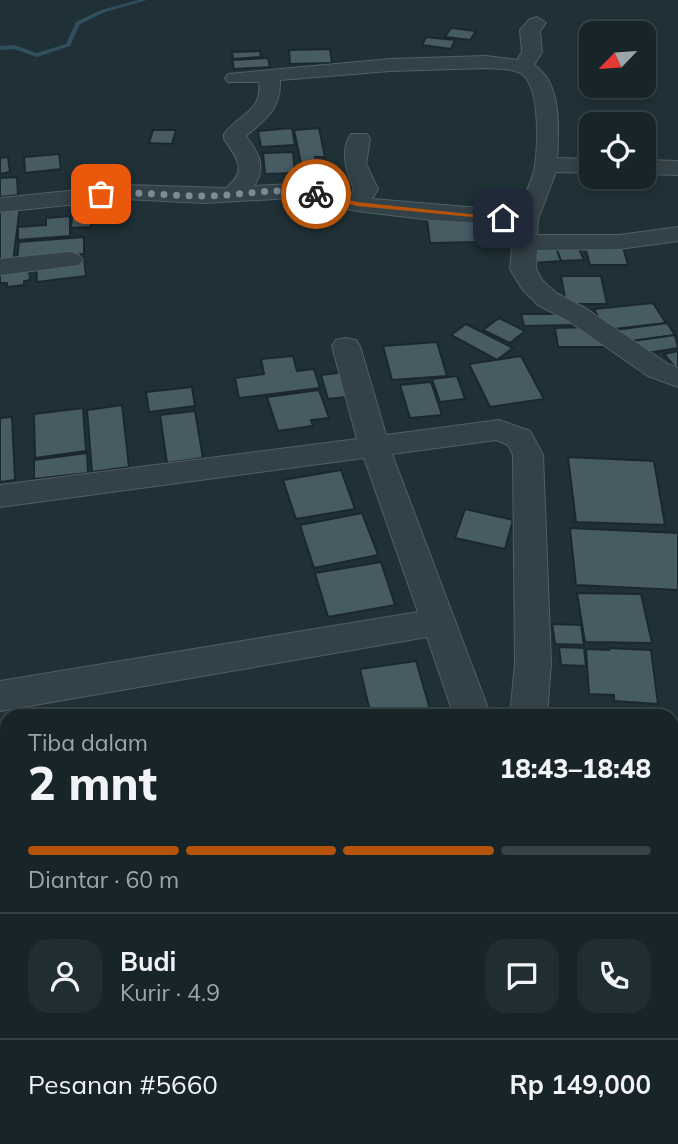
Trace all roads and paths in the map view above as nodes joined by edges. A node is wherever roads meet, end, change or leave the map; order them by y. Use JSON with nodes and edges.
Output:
{"nodes":[{"id":1,"x":537,"y":23,"type":"dead end"},
{"id":2,"x":515,"y":64,"type":"junction"},
{"id":3,"x":274,"y":75,"type":"junction"},
{"id":4,"x":235,"y":78,"type":"dead end"},
{"id":5,"x":359,"y":139,"type":"dead end"},
{"id":6,"x":545,"y":165,"type":"junction"},
{"id":7,"x":579,"y":166,"type":"edge"},
{"id":8,"x":656,"y":167,"type":"edge"},
{"id":9,"x":678,"y":168,"type":"edge"},
{"id":10,"x":233,"y":194,"type":"junction"},
{"id":11,"x":357,"y":204,"type":"junction"},
{"id":12,"x":0,"y":205,"type":"edge"},
{"id":13,"x":526,"y":231,"type":"junction"},
{"id":14,"x":678,"y":234,"type":"edge"},
{"id":15,"x":71,"y":260,"type":"dead end"},
{"id":16,"x":0,"y":267,"type":"edge"},
{"id":17,"x":346,"y":346,"type":"dead end"},
{"id":18,"x":678,"y":378,"type":"edge"},
{"id":19,"x":374,"y":445,"type":"junction"},
{"id":20,"x":0,"y":496,"type":"edge"},
{"id":21,"x":438,"y":622,"type":"junction"},
{"id":22,"x":0,"y":696,"type":"edge"},
{"id":23,"x":470,"y":709,"type":"edge"},
{"id":24,"x":529,"y":709,"type":"edge"}],
"edges":[{"from":1,"to":2,"type":"street"},
{"from":2,"to":3,"type":"street"},
{"from":2,"to":6,"type":"street"},
{"from":3,"to":4,"type":"street"},
{"from":3,"to":10,"type":"street"},
{"from":5,"to":11,"type":"street"},
{"from":6,"to":7,"type":"street"},
{"from":6,"to":13,"type":"street"},
{"from":8,"to":9,"type":"street"},
{"from":10,"to":11,"type":"street"},
{"from":10,"to":12,"type":"street"},
{"from":11,"to":13,"type":"street"},
{"from":13,"to":14,"type":"street"},
{"from":13,"to":18,"type":"street"},
{"from":15,"to":16,"type":"street"},
{"from":17,"to":19,"type":"street"},
{"from":19,"to":20,"type":"street"},
{"from":19,"to":21,"type":"street"},
{"from":19,"to":24,"type":"street"},
{"from":21,"to":22,"type":"street"},
{"from":21,"to":23,"type":"street"}]}
